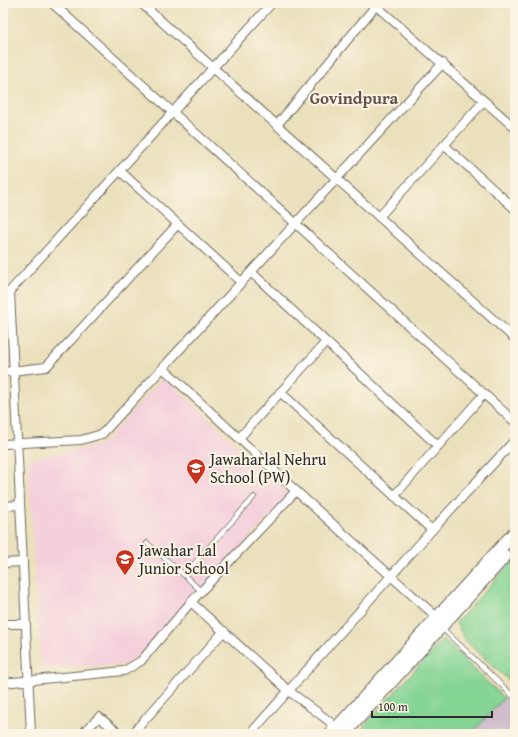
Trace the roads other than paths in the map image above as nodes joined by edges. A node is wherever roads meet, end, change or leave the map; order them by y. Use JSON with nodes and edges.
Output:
{"nodes":[{"id":1,"x":52,"y":3,"type":"edge"},
{"id":2,"x":141,"y":3,"type":"edge"},
{"id":3,"x":272,"y":3,"type":"edge"},
{"id":4,"x":376,"y":4,"type":"edge"},
{"id":5,"x":443,"y":63,"type":"junction"},
{"id":6,"x":213,"y":68,"type":"junction"},
{"id":7,"x":484,"y":101,"type":"junction"},
{"id":8,"x":173,"y":112,"type":"junction"},
{"id":9,"x":277,"y":125,"type":"junction"},
{"id":10,"x":515,"y":128,"type":"edge"},
{"id":11,"x":444,"y":145,"type":"junction"},
{"id":12,"x":120,"y":171,"type":"junction"},
{"id":13,"x":337,"y":179,"type":"junction"},
{"id":14,"x":515,"y":209,"type":"edge"},
{"id":15,"x":379,"y":217,"type":"junction"},
{"id":16,"x":296,"y":222,"type":"junction"},
{"id":17,"x":178,"y":224,"type":"junction"},
{"id":18,"x":251,"y":272,"type":"junction"},
{"id":19,"x":241,"y":282,"type":"junction"},
{"id":20,"x":7,"y":292,"type":"edge"},
{"id":21,"x":515,"y":339,"type":"edge"},
{"id":22,"x":326,"y":342,"type":"junction"},
{"id":23,"x":163,"y":368,"type":"junction"},
{"id":24,"x":14,"y":371,"type":"junction"},
{"id":25,"x":3,"y":372,"type":"edge"},
{"id":26,"x":280,"y":392,"type":"junction"},
{"id":27,"x":484,"y":394,"type":"junction"},
{"id":28,"x":515,"y":422,"type":"edge"},
{"id":29,"x":240,"y":437,"type":"junction"},
{"id":30,"x":515,"y":440,"type":"edge"},
{"id":31,"x":18,"y":443,"type":"junction"},
{"id":32,"x":3,"y":444,"type":"edge"},
{"id":33,"x":438,"y":446,"type":"junction"},
{"id":34,"x":296,"y":491,"type":"junction"},
{"id":35,"x":394,"y":496,"type":"junction"},
{"id":36,"x":254,"y":497,"type":"dead end"},
{"id":37,"x":20,"y":505,"type":"junction"},
{"id":38,"x":3,"y":506,"type":"edge"},
{"id":39,"x":432,"y":530,"type":"junction"},
{"id":40,"x":515,"y":532,"type":"edge"},
{"id":41,"x":148,"y":543,"type":"dead end"},
{"id":42,"x":515,"y":545,"type":"edge"},
{"id":43,"x":23,"y":562,"type":"junction"},
{"id":44,"x":3,"y":563,"type":"edge"},
{"id":45,"x":184,"y":575,"type":"junction"},
{"id":46,"x":392,"y":576,"type":"junction"},
{"id":47,"x":202,"y":591,"type":"junction"},
{"id":48,"x":191,"y":602,"type":"junction"},
{"id":49,"x":439,"y":622,"type":"junction"},
{"id":50,"x":3,"y":624,"type":"edge"},
{"id":51,"x":26,"y":624,"type":"junction"},
{"id":52,"x":224,"y":631,"type":"junction"},
{"id":53,"x":28,"y":681,"type":"junction"},
{"id":54,"x":3,"y":682,"type":"edge"},
{"id":55,"x":289,"y":691,"type":"junction"},
{"id":56,"x":515,"y":698,"type":"edge"},
{"id":57,"x":340,"y":729,"type":"edge"},
{"id":58,"x":31,"y":734,"type":"edge"},
{"id":59,"x":82,"y":734,"type":"edge"},
{"id":60,"x":120,"y":734,"type":"edge"},
{"id":61,"x":132,"y":734,"type":"edge"},
{"id":62,"x":250,"y":734,"type":"edge"}],
"edges":[{"from":1,"to":8,"type":"street"},
{"from":2,"to":6,"type":"street"},
{"from":3,"to":6,"type":"street"},
{"from":4,"to":5,"type":"street"},
{"from":4,"to":9,"type":"street"},
{"from":5,"to":7,"type":"street"},
{"from":5,"to":13,"type":"street"},
{"from":6,"to":8,"type":"street"},
{"from":6,"to":9,"type":"street"},
{"from":7,"to":10,"type":"street"},
{"from":7,"to":11,"type":"street"},
{"from":8,"to":12,"type":"street"},
{"from":8,"to":16,"type":"street"},
{"from":9,"to":13,"type":"street"},
{"from":11,"to":14,"type":"street"},
{"from":11,"to":15,"type":"street"},
{"from":12,"to":17,"type":"street"},
{"from":12,"to":20,"type":"street"},
{"from":13,"to":15,"type":"street"},
{"from":13,"to":16,"type":"street"},
{"from":15,"to":21,"type":"street"},
{"from":16,"to":18,"type":"street"},
{"from":16,"to":27,"type":"street"},
{"from":17,"to":19,"type":"street"},
{"from":17,"to":24,"type":"street"},
{"from":18,"to":19,"type":"street"},
{"from":18,"to":22,"type":"street"},
{"from":19,"to":23,"type":"street"},
{"from":20,"to":24,"type":"street"},
{"from":22,"to":26,"type":"street"},
{"from":22,"to":33,"type":"street"},
{"from":23,"to":29,"type":"street"},
{"from":23,"to":31,"type":"street"},
{"from":24,"to":25,"type":"street"},
{"from":24,"to":31,"type":"street"},
{"from":26,"to":29,"type":"street"},
{"from":26,"to":35,"type":"street"},
{"from":27,"to":28,"type":"street"},
{"from":27,"to":33,"type":"street"},
{"from":29,"to":34,"type":"street"},
{"from":30,"to":39,"type":"street"},
{"from":31,"to":32,"type":"street"},
{"from":31,"to":37,"type":"street"},
{"from":33,"to":35,"type":"street"},
{"from":34,"to":46,"type":"street"},
{"from":34,"to":47,"type":"street"},
{"from":35,"to":39,"type":"street"},
{"from":36,"to":45,"type":"lane"},
{"from":37,"to":38,"type":"street"},
{"from":37,"to":43,"type":"street"},
{"from":39,"to":46,"type":"street"},
{"from":40,"to":49,"type":"street"},
{"from":41,"to":45,"type":"lane"},
{"from":42,"to":49,"type":"street"},
{"from":43,"to":44,"type":"street"},
{"from":43,"to":51,"type":"street"},
{"from":45,"to":47,"type":"lane"},
{"from":46,"to":49,"type":"street"},
{"from":46,"to":55,"type":"street"},
{"from":47,"to":48,"type":"street"},
{"from":48,"to":52,"type":"street"},
{"from":48,"to":53,"type":"street"},
{"from":49,"to":56,"type":"lane"},
{"from":49,"to":57,"type":"street"},
{"from":50,"to":51,"type":"street"},
{"from":51,"to":53,"type":"street"},
{"from":52,"to":55,"type":"street"},
{"from":52,"to":61,"type":"street"},
{"from":53,"to":54,"type":"street"},
{"from":53,"to":58,"type":"street"},
{"from":55,"to":57,"type":"street"},
{"from":55,"to":62,"type":"street"},
{"from":59,"to":60,"type":"street"}]}
